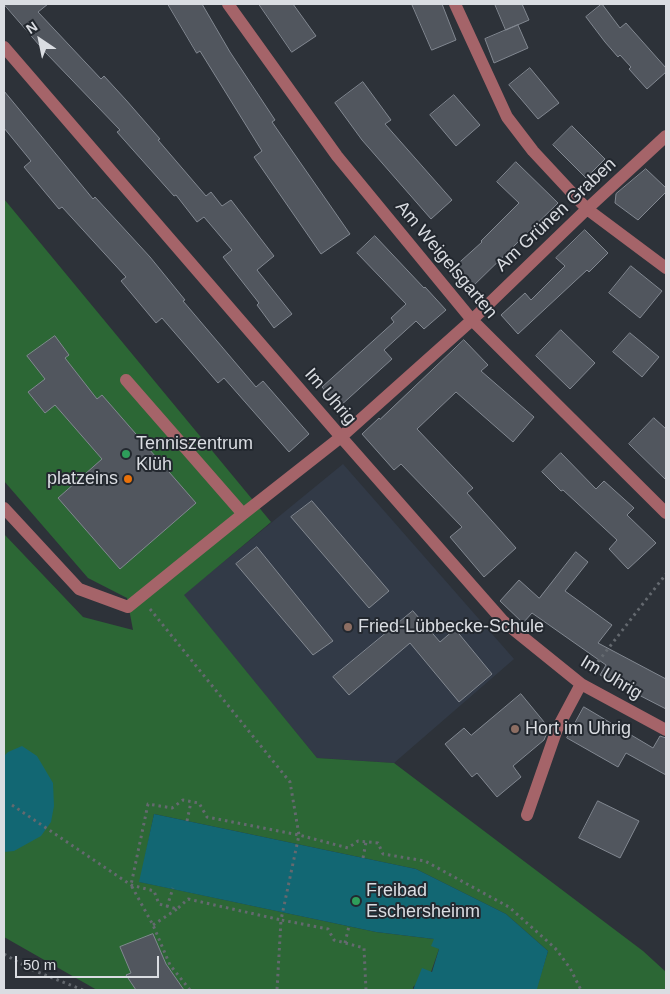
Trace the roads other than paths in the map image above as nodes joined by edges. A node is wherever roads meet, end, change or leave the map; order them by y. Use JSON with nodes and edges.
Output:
{"nodes":[{"id":1,"x":228,"y":4,"type":"edge"},
{"id":2,"x":454,"y":4,"type":"edge"},
{"id":3,"x":4,"y":47,"type":"edge"},
{"id":4,"x":666,"y":136,"type":"edge"},
{"id":5,"x":587,"y":209,"type":"junction"},
{"id":6,"x":666,"y":268,"type":"edge"},
{"id":7,"x":472,"y":320,"type":"junction"},
{"id":8,"x":126,"y":380,"type":"dead end"},
{"id":9,"x":341,"y":437,"type":"junction"},
{"id":10,"x":4,"y":508,"type":"edge"},
{"id":11,"x":666,"y":513,"type":"edge"},
{"id":12,"x":243,"y":514,"type":"junction"},
{"id":13,"x":581,"y":684,"type":"junction"},
{"id":14,"x":666,"y":730,"type":"edge"},
{"id":15,"x":527,"y":815,"type":"dead end"}],
"edges":[{"from":1,"to":7,"type":"street","name":"Am Weigelsgarten"},
{"from":2,"to":5,"type":"street"},
{"from":3,"to":9,"type":"street","name":"Im Uhrig"},
{"from":4,"to":5,"type":"street","name":"Am Grünen Graben"},
{"from":5,"to":6,"type":"street"},
{"from":5,"to":7,"type":"street","name":"Am Grünen Graben"},
{"from":7,"to":9,"type":"street","name":"Am Grünen Graben"},
{"from":7,"to":11,"type":"street","name":"Am Weigelsgarten"},
{"from":8,"to":12,"type":"street"},
{"from":9,"to":12,"type":"street","name":"Am Grünen Graben"},
{"from":9,"to":13,"type":"street","name":"Im Uhrig"},
{"from":10,"to":12,"type":"street","name":"Am Grünen Graben"},
{"from":13,"to":14,"type":"street","name":"Im Uhrig"},
{"from":13,"to":15,"type":"street"}]}
